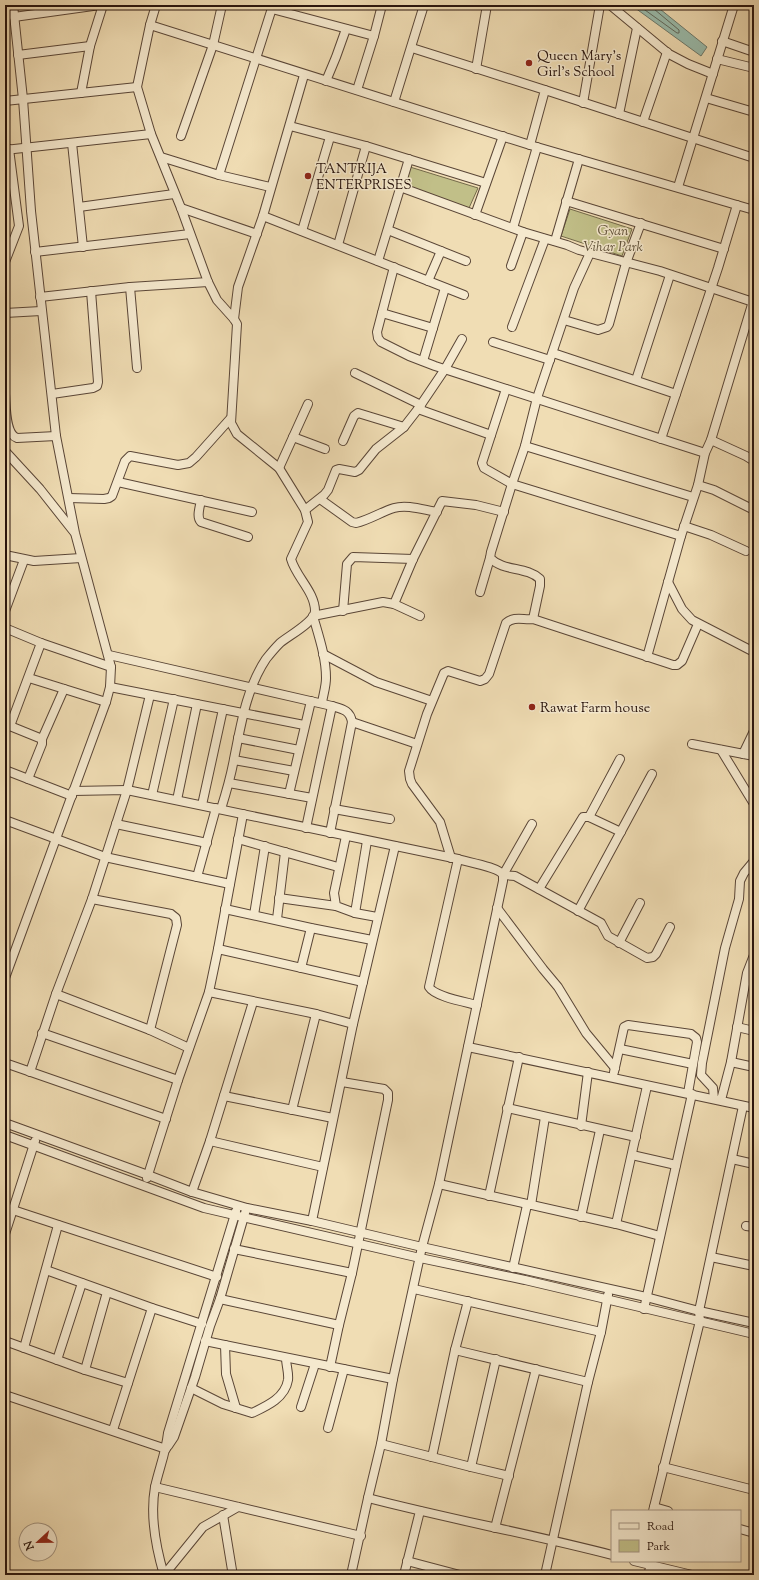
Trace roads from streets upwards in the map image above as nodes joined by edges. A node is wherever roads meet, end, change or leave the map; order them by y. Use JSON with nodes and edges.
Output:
{"nodes":[{"id":1,"x":12,"y":5,"type":"edge"},
{"id":2,"x":101,"y":5,"type":"edge"},
{"id":3,"x":156,"y":5,"type":"edge"},
{"id":4,"x":222,"y":5,"type":"edge"},
{"id":5,"x":382,"y":5,"type":"edge"},
{"id":6,"x":424,"y":5,"type":"edge"},
{"id":7,"x":487,"y":5,"type":"edge"},
{"id":8,"x":600,"y":5,"type":"edge"},
{"id":9,"x":610,"y":5,"type":"edge"},
{"id":10,"x":734,"y":5,"type":"edge"},
{"id":11,"x":272,"y":7,"type":"edge"},
{"id":12,"x":14,"y":17,"type":"junction"},
{"id":13,"x":150,"y":26,"type":"junction"},
{"id":14,"x":637,"y":28,"type":"junction"},
{"id":15,"x":346,"y":29,"type":"junction"},
{"id":16,"x":374,"y":36,"type":"junction"},
{"id":17,"x":721,"y":43,"type":"junction"},
{"id":18,"x":213,"y":45,"type":"junction"},
{"id":19,"x":90,"y":46,"type":"junction"},
{"id":20,"x":412,"y":48,"type":"junction"},
{"id":21,"x":667,"y":52,"type":"junction"},
{"id":22,"x":754,"y":52,"type":"edge"},
{"id":23,"x":18,"y":55,"type":"junction"},
{"id":24,"x":717,"y":57,"type":"junction"},
{"id":25,"x":256,"y":59,"type":"junction"},
{"id":26,"x":754,"y":68,"type":"edge"},
{"id":27,"x":476,"y":69,"type":"junction"},
{"id":28,"x":713,"y":74,"type":"junction"},
{"id":29,"x":304,"y":75,"type":"junction"},
{"id":30,"x":326,"y":81,"type":"junction"},
{"id":31,"x":137,"y":88,"type":"junction"},
{"id":32,"x":357,"y":90,"type":"junction"},
{"id":33,"x":545,"y":90,"type":"junction"},
{"id":34,"x":81,"y":93,"type":"junction"},
{"id":35,"x":706,"y":98,"type":"junction"},
{"id":36,"x":19,"y":99,"type":"junction"},
{"id":37,"x":6,"y":101,"type":"edge"},
{"id":38,"x":394,"y":102,"type":"junction"},
{"id":39,"x":583,"y":102,"type":"junction"},
{"id":40,"x":754,"y":112,"type":"edge"},
{"id":41,"x":619,"y":114,"type":"junction"},
{"id":42,"x":643,"y":122,"type":"junction"},
{"id":43,"x":290,"y":126,"type":"junction"},
{"id":44,"x":151,"y":134,"type":"junction"},
{"id":45,"x":181,"y":136,"type":"dead end"},
{"id":46,"x":503,"y":136,"type":"junction"},
{"id":47,"x":330,"y":137,"type":"junction"},
{"id":48,"x":693,"y":139,"type":"junction"},
{"id":49,"x":72,"y":142,"type":"junction"},
{"id":50,"x":366,"y":146,"type":"junction"},
{"id":51,"x":533,"y":146,"type":"junction"},
{"id":52,"x":14,"y":149,"type":"edge"},
{"id":53,"x":161,"y":157,"type":"junction"},
{"id":54,"x":754,"y":158,"type":"edge"},
{"id":55,"x":409,"y":159,"type":"junction"},
{"id":56,"x":580,"y":159,"type":"junction"},
{"id":57,"x":219,"y":176,"type":"junction"},
{"id":58,"x":13,"y":184,"type":"junction"},
{"id":59,"x":486,"y":184,"type":"junction"},
{"id":60,"x":270,"y":187,"type":"junction"},
{"id":61,"x":400,"y":187,"type":"junction"},
{"id":62,"x":678,"y":187,"type":"junction"},
{"id":63,"x":5,"y":190,"type":"edge"},
{"id":64,"x":174,"y":194,"type":"junction"},
{"id":65,"x":566,"y":201,"type":"junction"},
{"id":66,"x":737,"y":205,"type":"junction"},
{"id":67,"x":79,"y":207,"type":"junction"},
{"id":68,"x":181,"y":208,"type":"junction"},
{"id":69,"x":754,"y":210,"type":"edge"},
{"id":70,"x":23,"y":212,"type":"junction"},
{"id":71,"x":475,"y":215,"type":"junction"},
{"id":72,"x":263,"y":216,"type":"junction"},
{"id":73,"x":641,"y":223,"type":"junction"},
{"id":74,"x":513,"y":228,"type":"junction"},
{"id":75,"x":388,"y":230,"type":"junction"},
{"id":76,"x":302,"y":231,"type":"junction"},
{"id":77,"x":523,"y":232,"type":"junction"},
{"id":78,"x":190,"y":234,"type":"junction"},
{"id":79,"x":257,"y":234,"type":"junction"},
{"id":80,"x":545,"y":239,"type":"junction"},
{"id":81,"x":555,"y":241,"type":"junction"},
{"id":82,"x":338,"y":245,"type":"junction"},
{"id":83,"x":83,"y":247,"type":"junction"},
{"id":84,"x":724,"y":249,"type":"junction"},
{"id":85,"x":441,"y":251,"type":"junction"},
{"id":86,"x":35,"y":252,"type":"junction"},
{"id":87,"x":590,"y":252,"type":"junction"},
{"id":88,"x":6,"y":257,"type":"edge"},
{"id":89,"x":378,"y":261,"type":"junction"},
{"id":90,"x":466,"y":261,"type":"dead end"},
{"id":91,"x":626,"y":263,"type":"junction"},
{"id":92,"x":511,"y":266,"type":"dead end"},
{"id":93,"x":394,"y":267,"type":"junction"},
{"id":94,"x":670,"y":275,"type":"junction"},
{"id":95,"x":428,"y":281,"type":"junction"},
{"id":96,"x":208,"y":282,"type":"junction"},
{"id":97,"x":130,"y":287,"type":"junction"},
{"id":98,"x":445,"y":288,"type":"junction"},
{"id":99,"x":711,"y":288,"type":"junction"},
{"id":100,"x":91,"y":291,"type":"junction"},
{"id":101,"x":464,"y":295,"type":"dead end"},
{"id":102,"x":40,"y":297,"type":"junction"},
{"id":103,"x":753,"y":300,"type":"edge"},
{"id":104,"x":41,"y":311,"type":"junction"},
{"id":105,"x":5,"y":313,"type":"edge"},
{"id":106,"x":382,"y":313,"type":"junction"},
{"id":107,"x":234,"y":319,"type":"junction"},
{"id":108,"x":564,"y":320,"type":"junction"},
{"id":109,"x":512,"y":327,"type":"dead end"},
{"id":110,"x":433,"y":328,"type":"junction"},
{"id":111,"x":462,"y":339,"type":"dead end"},
{"id":112,"x":493,"y":342,"type":"dead end"},
{"id":113,"x":552,"y":357,"type":"junction"},
{"id":114,"x":423,"y":361,"type":"junction"},
{"id":115,"x":137,"y":368,"type":"dead end"},
{"id":116,"x":445,"y":369,"type":"junction"},
{"id":117,"x":355,"y":373,"type":"dead end"},
{"id":118,"x":636,"y":380,"type":"junction"},
{"id":119,"x":506,"y":389,"type":"junction"},
{"id":120,"x":5,"y":394,"type":"edge"},
{"id":121,"x":52,"y":394,"type":"junction"},
{"id":122,"x":676,"y":394,"type":"junction"},
{"id":123,"x":537,"y":398,"type":"junction"},
{"id":124,"x":308,"y":404,"type":"dead end"},
{"id":125,"x":420,"y":407,"type":"junction"},
{"id":126,"x":230,"y":418,"type":"junction"},
{"id":127,"x":404,"y":427,"type":"junction"},
{"id":128,"x":491,"y":435,"type":"junction"},
{"id":129,"x":56,"y":436,"type":"junction"},
{"id":130,"x":293,"y":437,"type":"junction"},
{"id":131,"x":661,"y":439,"type":"junction"},
{"id":132,"x":343,"y":440,"type":"dead end"},
{"id":133,"x":711,"y":440,"type":"junction"},
{"id":134,"x":525,"y":446,"type":"junction"},
{"id":135,"x":324,"y":449,"type":"dead end"},
{"id":136,"x":5,"y":451,"type":"edge"},
{"id":137,"x":705,"y":453,"type":"junction"},
{"id":138,"x":754,"y":461,"type":"edge"},
{"id":139,"x":279,"y":468,"type":"junction"},
{"id":140,"x":118,"y":482,"type":"junction"},
{"id":141,"x":512,"y":484,"type":"junction"},
{"id":142,"x":698,"y":485,"type":"junction"},
{"id":143,"x":693,"y":497,"type":"junction"},
{"id":144,"x":69,"y":498,"type":"junction"},
{"id":145,"x":320,"y":499,"type":"junction"},
{"id":146,"x":201,"y":500,"type":"junction"},
{"id":147,"x":494,"y":509,"type":"junction"},
{"id":148,"x":305,"y":510,"type":"junction"},
{"id":149,"x":754,"y":510,"type":"edge"},
{"id":150,"x":252,"y":512,"type":"dead end"},
{"id":151,"x":437,"y":512,"type":"junction"},
{"id":152,"x":504,"y":512,"type":"junction"},
{"id":153,"x":499,"y":524,"type":"junction"},
{"id":154,"x":684,"y":526,"type":"junction"},
{"id":155,"x":75,"y":533,"type":"junction"},
{"id":156,"x":681,"y":536,"type":"junction"},
{"id":157,"x":248,"y":537,"type":"dead end"},
{"id":158,"x":746,"y":552,"type":"dead end"},
{"id":159,"x":5,"y":555,"type":"edge"},
{"id":160,"x":81,"y":558,"type":"junction"},
{"id":161,"x":490,"y":558,"type":"junction"},
{"id":162,"x":413,"y":559,"type":"junction"},
{"id":163,"x":24,"y":560,"type":"junction"},
{"id":164,"x":668,"y":582,"type":"junction"},
{"id":165,"x":480,"y":592,"type":"dead end"},
{"id":166,"x":394,"y":604,"type":"junction"},
{"id":167,"x":5,"y":611,"type":"edge"},
{"id":168,"x":343,"y":611,"type":"junction"},
{"id":169,"x":313,"y":616,"type":"junction"},
{"id":170,"x":420,"y":616,"type":"dead end"},
{"id":171,"x":533,"y":619,"type":"junction"},
{"id":172,"x":698,"y":624,"type":"junction"},
{"id":173,"x":5,"y":628,"type":"edge"},
{"id":174,"x":41,"y":643,"type":"junction"},
{"id":175,"x":754,"y":652,"type":"edge"},
{"id":176,"x":323,"y":654,"type":"junction"},
{"id":177,"x":108,"y":655,"type":"junction"},
{"id":178,"x":647,"y":657,"type":"junction"},
{"id":179,"x":111,"y":667,"type":"junction"},
{"id":180,"x":29,"y":678,"type":"junction"},
{"id":181,"x":110,"y":687,"type":"junction"},
{"id":182,"x":251,"y":688,"type":"junction"},
{"id":183,"x":64,"y":689,"type":"junction"},
{"id":184,"x":150,"y":694,"type":"junction"},
{"id":185,"x":174,"y":699,"type":"junction"},
{"id":186,"x":311,"y":701,"type":"junction"},
{"id":187,"x":432,"y":701,"type":"junction"},
{"id":188,"x":106,"y":702,"type":"junction"},
{"id":189,"x":197,"y":704,"type":"junction"},
{"id":190,"x":322,"y":704,"type":"junction"},
{"id":191,"x":332,"y":706,"type":"junction"},
{"id":192,"x":223,"y":709,"type":"junction"},
{"id":193,"x":244,"y":712,"type":"junction"},
{"id":194,"x":352,"y":722,"type":"junction"},
{"id":195,"x":8,"y":725,"type":"edge"},
{"id":196,"x":304,"y":725,"type":"junction"},
{"id":197,"x":754,"y":731,"type":"edge"},
{"id":198,"x":238,"y":738,"type":"junction"},
{"id":199,"x":42,"y":739,"type":"junction"},
{"id":200,"x":418,"y":744,"type":"junction"},
{"id":201,"x":692,"y":744,"type":"dead end"},
{"id":202,"x":298,"y":750,"type":"junction"},
{"id":203,"x":720,"y":750,"type":"junction"},
{"id":204,"x":743,"y":754,"type":"junction"},
{"id":205,"x":754,"y":756,"type":"edge"},
{"id":206,"x":620,"y":759,"type":"dead end"},
{"id":207,"x":234,"y":760,"type":"junction"},
{"id":208,"x":5,"y":770,"type":"edge"},
{"id":209,"x":294,"y":771,"type":"junction"},
{"id":210,"x":652,"y":774,"type":"dead end"},
{"id":211,"x":28,"y":779,"type":"junction"},
{"id":212,"x":229,"y":783,"type":"junction"},
{"id":213,"x":127,"y":790,"type":"junction"},
{"id":214,"x":72,"y":794,"type":"junction"},
{"id":215,"x":289,"y":794,"type":"junction"},
{"id":216,"x":152,"y":795,"type":"junction"},
{"id":217,"x":312,"y":798,"type":"junction"},
{"id":218,"x":177,"y":800,"type":"junction"},
{"id":219,"x":754,"y":804,"type":"edge"},
{"id":220,"x":202,"y":805,"type":"junction"},
{"id":221,"x":219,"y":809,"type":"junction"},
{"id":222,"x":334,"y":809,"type":"junction"},
{"id":223,"x":243,"y":814,"type":"junction"},
{"id":224,"x":589,"y":817,"type":"junction"},
{"id":225,"x":390,"y":819,"type":"dead end"},
{"id":226,"x":5,"y":820,"type":"edge"},
{"id":227,"x":116,"y":824,"type":"junction"},
{"id":228,"x":532,"y":824,"type":"dead end"},
{"id":229,"x":306,"y":828,"type":"junction"},
{"id":230,"x":330,"y":832,"type":"junction"},
{"id":231,"x":621,"y":832,"type":"junction"},
{"id":232,"x":346,"y":836,"type":"junction"},
{"id":233,"x":55,"y":838,"type":"junction"},
{"id":234,"x":238,"y":839,"type":"junction"},
{"id":235,"x":367,"y":840,"type":"junction"},
{"id":236,"x":207,"y":843,"type":"junction"},
{"id":237,"x":265,"y":846,"type":"junction"},
{"id":238,"x":395,"y":846,"type":"junction"},
{"id":239,"x":286,"y":852,"type":"junction"},
{"id":240,"x":105,"y":857,"type":"junction"},
{"id":241,"x":454,"y":859,"type":"junction"},
{"id":242,"x":754,"y":861,"type":"edge"},
{"id":243,"x":338,"y":867,"type":"junction"},
{"id":244,"x":503,"y":875,"type":"junction"},
{"id":245,"x":197,"y":877,"type":"junction"},
{"id":246,"x":230,"y":884,"type":"junction"},
{"id":247,"x":539,"y":889,"type":"junction"},
{"id":248,"x":279,"y":898,"type":"junction"},
{"id":249,"x":92,"y":899,"type":"junction"},
{"id":250,"x":640,"y":903,"type":"dead end"},
{"id":251,"x":336,"y":906,"type":"junction"},
{"id":252,"x":497,"y":908,"type":"junction"},
{"id":253,"x":225,"y":909,"type":"junction"},
{"id":254,"x":578,"y":911,"type":"junction"},
{"id":255,"x":355,"y":913,"type":"junction"},
{"id":256,"x":254,"y":915,"type":"junction"},
{"id":257,"x":378,"y":917,"type":"junction"},
{"id":258,"x":277,"y":919,"type":"junction"},
{"id":259,"x":311,"y":928,"type":"junction"},
{"id":260,"x":670,"y":928,"type":"dead end"},
{"id":261,"x":372,"y":940,"type":"junction"},
{"id":262,"x":619,"y":943,"type":"junction"},
{"id":263,"x":218,"y":949,"type":"junction"},
{"id":264,"x":754,"y":955,"type":"edge"},
{"id":265,"x":301,"y":968,"type":"junction"},
{"id":266,"x":5,"y":978,"type":"edge"},
{"id":267,"x":363,"y":982,"type":"junction"},
{"id":268,"x":208,"y":992,"type":"junction"},
{"id":269,"x":56,"y":994,"type":"junction"},
{"id":270,"x":252,"y":1002,"type":"junction"},
{"id":271,"x":477,"y":1005,"type":"junction"},
{"id":272,"x":316,"y":1014,"type":"junction"},
{"id":273,"x":353,"y":1024,"type":"junction"},
{"id":274,"x":737,"y":1027,"type":"junction"},
{"id":275,"x":150,"y":1030,"type":"junction"},
{"id":276,"x":754,"y":1031,"type":"edge"},
{"id":277,"x":42,"y":1033,"type":"junction"},
{"id":278,"x":468,"y":1047,"type":"junction"},
{"id":279,"x":189,"y":1048,"type":"junction"},
{"id":280,"x":620,"y":1049,"type":"junction"},
{"id":281,"x":518,"y":1057,"type":"junction"},
{"id":282,"x":730,"y":1062,"type":"junction"},
{"id":283,"x":5,"y":1063,"type":"edge"},
{"id":284,"x":693,"y":1064,"type":"junction"},
{"id":285,"x":754,"y":1067,"type":"edge"},
{"id":286,"x":615,"y":1068,"type":"junction"},
{"id":287,"x":30,"y":1072,"type":"junction"},
{"id":288,"x":588,"y":1072,"type":"junction"},
{"id":289,"x":612,"y":1078,"type":"junction"},
{"id":290,"x":178,"y":1080,"type":"junction"},
{"id":291,"x":342,"y":1082,"type":"junction"},
{"id":292,"x":647,"y":1086,"type":"junction"},
{"id":293,"x":690,"y":1094,"type":"junction"},
{"id":294,"x":224,"y":1096,"type":"junction"},
{"id":295,"x":718,"y":1100,"type":"junction"},
{"id":296,"x":743,"y":1106,"type":"junction"},
{"id":297,"x":507,"y":1108,"type":"junction"},
{"id":298,"x":754,"y":1108,"type":"edge"},
{"id":299,"x":292,"y":1110,"type":"junction"},
{"id":300,"x":546,"y":1117,"type":"junction"},
{"id":301,"x":333,"y":1118,"type":"junction"},
{"id":302,"x":166,"y":1119,"type":"junction"},
{"id":303,"x":5,"y":1123,"type":"edge"},
{"id":304,"x":581,"y":1126,"type":"junction"},
{"id":305,"x":600,"y":1130,"type":"junction"},
{"id":306,"x":37,"y":1134,"type":"junction"},
{"id":307,"x":5,"y":1135,"type":"edge"},
{"id":308,"x":636,"y":1137,"type":"junction"},
{"id":309,"x":210,"y":1141,"type":"junction"},
{"id":310,"x":33,"y":1145,"type":"junction"},
{"id":311,"x":632,"y":1155,"type":"junction"},
{"id":312,"x":732,"y":1159,"type":"junction"},
{"id":313,"x":754,"y":1164,"type":"edge"},
{"id":314,"x":676,"y":1165,"type":"junction"},
{"id":315,"x":323,"y":1167,"type":"junction"},
{"id":316,"x":148,"y":1174,"type":"junction"},
{"id":317,"x":439,"y":1184,"type":"junction"},
{"id":318,"x":146,"y":1186,"type":"junction"},
{"id":319,"x":192,"y":1192,"type":"junction"},
{"id":320,"x":488,"y":1196,"type":"junction"},
{"id":321,"x":237,"y":1205,"type":"junction"},
{"id":322,"x":529,"y":1205,"type":"junction"},
{"id":323,"x":247,"y":1208,"type":"junction"},
{"id":324,"x":13,"y":1210,"type":"junction"},
{"id":325,"x":239,"y":1217,"type":"junction"},
{"id":326,"x":581,"y":1217,"type":"junction"},
{"id":327,"x":312,"y":1221,"type":"junction"},
{"id":328,"x":616,"y":1224,"type":"junction"},
{"id":329,"x":58,"y":1226,"type":"junction"},
{"id":330,"x":360,"y":1232,"type":"junction"},
{"id":331,"x":5,"y":1234,"type":"edge"},
{"id":332,"x":660,"y":1236,"type":"junction"},
{"id":333,"x":358,"y":1244,"type":"junction"},
{"id":334,"x":422,"y":1247,"type":"junction"},
{"id":335,"x":234,"y":1249,"type":"junction"},
{"id":336,"x":711,"y":1257,"type":"junction"},
{"id":337,"x":420,"y":1258,"type":"junction"},
{"id":338,"x":754,"y":1266,"type":"edge"},
{"id":339,"x":513,"y":1268,"type":"junction"},
{"id":340,"x":46,"y":1270,"type":"junction"},
{"id":341,"x":352,"y":1273,"type":"junction"},
{"id":342,"x":216,"y":1277,"type":"junction"},
{"id":343,"x":82,"y":1283,"type":"junction"},
{"id":344,"x":414,"y":1289,"type":"junction"},
{"id":345,"x":609,"y":1290,"type":"junction"},
{"id":346,"x":107,"y":1292,"type":"junction"},
{"id":347,"x":646,"y":1297,"type":"junction"},
{"id":348,"x":220,"y":1299,"type":"junction"},
{"id":349,"x":607,"y":1300,"type":"junction"},
{"id":350,"x":468,"y":1301,"type":"junction"},
{"id":351,"x":152,"y":1308,"type":"junction"},
{"id":352,"x":644,"y":1309,"type":"junction"},
{"id":353,"x":699,"y":1311,"type":"junction"},
{"id":354,"x":700,"y":1321,"type":"junction"},
{"id":355,"x":754,"y":1323,"type":"edge"},
{"id":356,"x":202,"y":1324,"type":"junction"},
{"id":357,"x":339,"y":1324,"type":"junction"},
{"id":358,"x":601,"y":1332,"type":"junction"},
{"id":359,"x":754,"y":1334,"type":"edge"},
{"id":360,"x":5,"y":1341,"type":"edge"},
{"id":361,"x":205,"y":1341,"type":"junction"},
{"id":362,"x":225,"y":1345,"type":"junction"},
{"id":363,"x":24,"y":1348,"type":"junction"},
{"id":364,"x":455,"y":1350,"type":"junction"},
{"id":365,"x":286,"y":1358,"type":"junction"},
{"id":366,"x":57,"y":1360,"type":"junction"},
{"id":367,"x":496,"y":1360,"type":"junction"},
{"id":368,"x":315,"y":1364,"type":"junction"},
{"id":369,"x":330,"y":1367,"type":"junction"},
{"id":370,"x":344,"y":1369,"type":"junction"},
{"id":371,"x":536,"y":1369,"type":"junction"},
{"id":372,"x":85,"y":1370,"type":"junction"},
{"id":373,"x":393,"y":1379,"type":"junction"},
{"id":374,"x":588,"y":1382,"type":"junction"},
{"id":375,"x":128,"y":1383,"type":"junction"},
{"id":376,"x":191,"y":1388,"type":"junction"},
{"id":377,"x":5,"y":1395,"type":"edge"},
{"id":378,"x":301,"y":1407,"type":"dead end"},
{"id":379,"x":236,"y":1408,"type":"junction"},
{"id":380,"x":328,"y":1428,"type":"dead end"},
{"id":381,"x":113,"y":1430,"type":"junction"},
{"id":382,"x":381,"y":1444,"type":"junction"},
{"id":383,"x":166,"y":1449,"type":"junction"},
{"id":384,"x":432,"y":1457,"type":"junction"},
{"id":385,"x":663,"y":1467,"type":"junction"},
{"id":386,"x":471,"y":1468,"type":"junction"},
{"id":387,"x":509,"y":1476,"type":"junction"},
{"id":388,"x":155,"y":1487,"type":"junction"},
{"id":389,"x":754,"y":1490,"type":"edge"},
{"id":390,"x":368,"y":1498,"type":"junction"},
{"id":391,"x":238,"y":1507,"type":"junction"},
{"id":392,"x":653,"y":1509,"type":"edge"},
{"id":393,"x":420,"y":1511,"type":"junction"},
{"id":394,"x":223,"y":1515,"type":"junction"},
{"id":395,"x":495,"y":1528,"type":"junction"},
{"id":396,"x":741,"y":1529,"type":"edge"},
{"id":397,"x":754,"y":1533,"type":"edge"},
{"id":398,"x":361,"y":1536,"type":"junction"},
{"id":399,"x":553,"y":1540,"type":"junction"},
{"id":400,"x":611,"y":1555,"type":"edge"},
{"id":401,"x":407,"y":1561,"type":"junction"},
{"id":402,"x":638,"y":1562,"type":"edge"},
{"id":403,"x":651,"y":1565,"type":"junction"},
{"id":404,"x":232,"y":1570,"type":"dead end"},
{"id":405,"x":447,"y":1574,"type":"edge"},
{"id":406,"x":164,"y":1575,"type":"edge"},
{"id":407,"x":351,"y":1575,"type":"edge"},
{"id":408,"x":404,"y":1575,"type":"edge"},
{"id":409,"x":460,"y":1575,"type":"edge"},
{"id":410,"x":545,"y":1575,"type":"edge"},
{"id":411,"x":648,"y":1575,"type":"edge"},
{"id":412,"x":692,"y":1575,"type":"edge"}],
"edges":[{"from":1,"to":12,"type":"street"},
{"from":2,"to":12,"type":"street"},
{"from":2,"to":19,"type":"street"},
{"from":3,"to":13,"type":"street"},
{"from":4,"to":18,"type":"street"},
{"from":5,"to":16,"type":"street"},
{"from":6,"to":20,"type":"street"},
{"from":7,"to":27,"type":"street"},
{"from":8,"to":39,"type":"street"},
{"from":9,"to":14,"type":"street"},
{"from":10,"to":17,"type":"street"},
{"from":11,"to":15,"type":"street"},
{"from":11,"to":25,"type":"street"},
{"from":12,"to":23,"type":"street"},
{"from":13,"to":18,"type":"street"},
{"from":13,"to":31,"type":"street"},
{"from":14,"to":21,"type":"street"},
{"from":14,"to":41,"type":"street"},
{"from":15,"to":16,"type":"street"},
{"from":15,"to":30,"type":"street"},
{"from":16,"to":32,"type":"street"},
{"from":17,"to":22,"type":"street"},
{"from":17,"to":24,"type":"street"},
{"from":18,"to":25,"type":"street"},
{"from":18,"to":45,"type":"street"},
{"from":19,"to":23,"type":"street"},
{"from":19,"to":34,"type":"street"},
{"from":20,"to":27,"type":"street"},
{"from":20,"to":38,"type":"street"},
{"from":21,"to":28,"type":"street"},
{"from":21,"to":42,"type":"street"},
{"from":23,"to":36,"type":"street"},
{"from":24,"to":26,"type":"street"},
{"from":24,"to":28,"type":"street"},
{"from":25,"to":29,"type":"street"},
{"from":25,"to":57,"type":"street"},
{"from":27,"to":33,"type":"street"},
{"from":28,"to":35,"type":"street"},
{"from":29,"to":30,"type":"street"},
{"from":29,"to":43,"type":"street"},
{"from":30,"to":32,"type":"street"},
{"from":31,"to":34,"type":"street"},
{"from":31,"to":44,"type":"street"},
{"from":32,"to":38,"type":"street"},
{"from":33,"to":39,"type":"street"},
{"from":33,"to":51,"type":"street"},
{"from":34,"to":36,"type":"street"},
{"from":35,"to":40,"type":"street"},
{"from":35,"to":48,"type":"street"},
{"from":36,"to":37,"type":"street"},
{"from":36,"to":52,"type":"street"},
{"from":38,"to":46,"type":"street"},
{"from":39,"to":41,"type":"street"},
{"from":41,"to":42,"type":"street"},
{"from":42,"to":48,"type":"street"},
{"from":43,"to":47,"type":"street"},
{"from":43,"to":60,"type":"street"},
{"from":44,"to":49,"type":"street"},
{"from":44,"to":53,"type":"street"},
{"from":46,"to":51,"type":"street"},
{"from":46,"to":59,"type":"street"},
{"from":47,"to":50,"type":"street"},
{"from":47,"to":76,"type":"street"},
{"from":48,"to":54,"type":"street"},
{"from":48,"to":62,"type":"street"},
{"from":49,"to":52,"type":"street"},
{"from":49,"to":67,"type":"street"},
{"from":50,"to":55,"type":"street"},
{"from":50,"to":82,"type":"street"},
{"from":51,"to":56,"type":"street"},
{"from":51,"to":74,"type":"street"},
{"from":52,"to":58,"type":"street"},
{"from":52,"to":70,"type":"street"},
{"from":53,"to":57,"type":"street"},
{"from":53,"to":64,"type":"street"},
{"from":55,"to":59,"type":"street"},
{"from":55,"to":61,"type":"street"},
{"from":56,"to":62,"type":"street"},
{"from":56,"to":65,"type":"street"},
{"from":57,"to":60,"type":"street"},
{"from":58,"to":63,"type":"street"},
{"from":58,"to":70,"type":"street"},
{"from":59,"to":71,"type":"street"},
{"from":60,"to":72,"type":"street"},
{"from":61,"to":71,"type":"street"},
{"from":61,"to":75,"type":"street"},
{"from":62,"to":66,"type":"street"},
{"from":64,"to":67,"type":"street"},
{"from":64,"to":68,"type":"street"},
{"from":65,"to":73,"type":"street"},
{"from":65,"to":81,"type":"street"},
{"from":66,"to":69,"type":"street"},
{"from":66,"to":84,"type":"street"},
{"from":67,"to":83,"type":"street"},
{"from":68,"to":78,"type":"street"},
{"from":68,"to":79,"type":"street"},
{"from":70,"to":86,"type":"street"},
{"from":70,"to":88,"type":"street"},
{"from":71,"to":74,"type":"street"},
{"from":72,"to":76,"type":"street"},
{"from":72,"to":79,"type":"street"},
{"from":73,"to":84,"type":"street"},
{"from":73,"to":91,"type":"street"},
{"from":74,"to":77,"type":"street"},
{"from":75,"to":85,"type":"street"},
{"from":75,"to":89,"type":"street"},
{"from":76,"to":82,"type":"street"},
{"from":77,"to":80,"type":"street"},
{"from":77,"to":92,"type":"street"},
{"from":78,"to":83,"type":"street"},
{"from":78,"to":96,"type":"street"},
{"from":79,"to":107,"type":"street"},
{"from":80,"to":81,"type":"street"},
{"from":80,"to":109,"type":"street"},
{"from":81,"to":87,"type":"street"},
{"from":82,"to":89,"type":"street"},
{"from":83,"to":86,"type":"street"},
{"from":84,"to":99,"type":"street"},
{"from":85,"to":90,"type":"street"},
{"from":85,"to":95,"type":"street"},
{"from":86,"to":102,"type":"street"},
{"from":87,"to":91,"type":"street"},
{"from":87,"to":108,"type":"street"},
{"from":89,"to":93,"type":"street"},
{"from":91,"to":94,"type":"street"},
{"from":91,"to":108,"type":"street"},
{"from":93,"to":95,"type":"street"},
{"from":93,"to":106,"type":"street"},
{"from":94,"to":99,"type":"street"},
{"from":94,"to":118,"type":"street"},
{"from":95,"to":98,"type":"street"},
{"from":96,"to":97,"type":"street"},
{"from":96,"to":107,"type":"street"},
{"from":97,"to":100,"type":"street"},
{"from":97,"to":115,"type":"street"},
{"from":98,"to":101,"type":"street"},
{"from":98,"to":110,"type":"street"},
{"from":99,"to":103,"type":"street"},
{"from":99,"to":122,"type":"street"},
{"from":100,"to":102,"type":"street"},
{"from":100,"to":121,"type":"street"},
{"from":102,"to":104,"type":"street"},
{"from":103,"to":133,"type":"street"},
{"from":104,"to":105,"type":"street"},
{"from":104,"to":121,"type":"street"},
{"from":106,"to":110,"type":"street"},
{"from":106,"to":114,"type":"street"},
{"from":107,"to":126,"type":"street"},
{"from":108,"to":113,"type":"street"},
{"from":110,"to":114,"type":"street"},
{"from":111,"to":116,"type":"street"},
{"from":112,"to":113,"type":"street"},
{"from":113,"to":118,"type":"street"},
{"from":113,"to":123,"type":"street"},
{"from":114,"to":116,"type":"street"},
{"from":116,"to":119,"type":"street"},
{"from":116,"to":125,"type":"street"},
{"from":117,"to":125,"type":"street"},
{"from":118,"to":122,"type":"street"},
{"from":119,"to":123,"type":"street"},
{"from":119,"to":128,"type":"street"},
{"from":120,"to":129,"type":"street"},
{"from":121,"to":129,"type":"street"},
{"from":122,"to":131,"type":"street"},
{"from":123,"to":131,"type":"street"},
{"from":123,"to":134,"type":"street"},
{"from":124,"to":130,"type":"street"},
{"from":125,"to":127,"type":"street"},
{"from":125,"to":128,"type":"street"},
{"from":126,"to":139,"type":"street"},
{"from":126,"to":140,"type":"street"},
{"from":127,"to":132,"type":"street"},
{"from":127,"to":145,"type":"street"},
{"from":128,"to":141,"type":"street"},
{"from":129,"to":144,"type":"street"},
{"from":130,"to":135,"type":"street"},
{"from":130,"to":139,"type":"street"},
{"from":131,"to":137,"type":"street"},
{"from":133,"to":137,"type":"street"},
{"from":133,"to":138,"type":"street"},
{"from":134,"to":141,"type":"street"},
{"from":134,"to":143,"type":"street"},
{"from":136,"to":155,"type":"street"},
{"from":137,"to":142,"type":"street"},
{"from":139,"to":148,"type":"street"},
{"from":140,"to":144,"type":"street"},
{"from":140,"to":146,"type":"street"},
{"from":141,"to":152,"type":"street"},
{"from":141,"to":156,"type":"street"},
{"from":142,"to":143,"type":"street"},
{"from":142,"to":149,"type":"street"},
{"from":143,"to":154,"type":"street"},
{"from":144,"to":155,"type":"street"},
{"from":145,"to":148,"type":"street"},
{"from":145,"to":151,"type":"street"},
{"from":146,"to":150,"type":"street"},
{"from":146,"to":157,"type":"street"},
{"from":147,"to":151,"type":"street"},
{"from":147,"to":152,"type":"street"},
{"from":147,"to":153,"type":"street"},
{"from":148,"to":169,"type":"street"},
{"from":151,"to":162,"type":"street"},
{"from":152,"to":153,"type":"street"},
{"from":153,"to":161,"type":"street"},
{"from":154,"to":156,"type":"street"},
{"from":154,"to":158,"type":"street"},
{"from":155,"to":160,"type":"street"},
{"from":156,"to":164,"type":"street"},
{"from":159,"to":163,"type":"street"},
{"from":160,"to":163,"type":"street"},
{"from":160,"to":177,"type":"street"},
{"from":161,"to":165,"type":"street"},
{"from":161,"to":171,"type":"street"},
{"from":162,"to":166,"type":"street"},
{"from":162,"to":168,"type":"street"},
{"from":163,"to":167,"type":"street"},
{"from":164,"to":172,"type":"street"},
{"from":164,"to":178,"type":"street"},
{"from":166,"to":168,"type":"street"},
{"from":166,"to":170,"type":"street"},
{"from":168,"to":169,"type":"street"},
{"from":169,"to":176,"type":"street"},
{"from":169,"to":182,"type":"street"},
{"from":171,"to":178,"type":"street"},
{"from":171,"to":187,"type":"street"},
{"from":172,"to":175,"type":"street"},
{"from":172,"to":178,"type":"street"},
{"from":173,"to":174,"type":"street"},
{"from":174,"to":179,"type":"street"},
{"from":174,"to":180,"type":"street"},
{"from":176,"to":187,"type":"street"},
{"from":176,"to":190,"type":"street"},
{"from":177,"to":179,"type":"street"},
{"from":177,"to":182,"type":"street"},
{"from":179,"to":181,"type":"street"},
{"from":180,"to":183,"type":"street"},
{"from":180,"to":195,"type":"street"},
{"from":181,"to":184,"type":"street"},
{"from":181,"to":188,"type":"street"},
{"from":182,"to":186,"type":"street"},
{"from":182,"to":193,"type":"street"},
{"from":183,"to":188,"type":"street"},
{"from":183,"to":199,"type":"street"},
{"from":184,"to":185,"type":"street"},
{"from":184,"to":213,"type":"street"},
{"from":185,"to":189,"type":"street"},
{"from":185,"to":216,"type":"street"},
{"from":186,"to":190,"type":"street"},
{"from":186,"to":196,"type":"street"},
{"from":187,"to":200,"type":"street"},
{"from":188,"to":214,"type":"street"},
{"from":189,"to":192,"type":"street"},
{"from":189,"to":218,"type":"street"},
{"from":190,"to":191,"type":"street"},
{"from":191,"to":194,"type":"street"},
{"from":191,"to":217,"type":"street"},
{"from":192,"to":193,"type":"street"},
{"from":192,"to":220,"type":"street"},
{"from":193,"to":196,"type":"street"},
{"from":193,"to":198,"type":"street"},
{"from":194,"to":200,"type":"street"},
{"from":194,"to":222,"type":"street"},
{"from":195,"to":199,"type":"street"},
{"from":196,"to":202,"type":"street"},
{"from":197,"to":204,"type":"street"},
{"from":198,"to":202,"type":"street"},
{"from":198,"to":207,"type":"street"},
{"from":199,"to":211,"type":"street"},
{"from":200,"to":241,"type":"street"},
{"from":201,"to":203,"type":"street"},
{"from":202,"to":209,"type":"street"},
{"from":203,"to":204,"type":"street"},
{"from":203,"to":219,"type":"street"},
{"from":204,"to":205,"type":"street"},
{"from":206,"to":224,"type":"street"},
{"from":207,"to":209,"type":"street"},
{"from":207,"to":212,"type":"street"},
{"from":208,"to":211,"type":"street"},
{"from":209,"to":215,"type":"street"},
{"from":210,"to":231,"type":"street"},
{"from":211,"to":214,"type":"street"},
{"from":212,"to":215,"type":"street"},
{"from":212,"to":221,"type":"street"},
{"from":213,"to":214,"type":"street"},
{"from":213,"to":216,"type":"street"},
{"from":213,"to":227,"type":"street"},
{"from":214,"to":233,"type":"street"},
{"from":215,"to":217,"type":"street"},
{"from":216,"to":218,"type":"street"},
{"from":217,"to":229,"type":"street"},
{"from":218,"to":220,"type":"street"},
{"from":220,"to":221,"type":"street"},
{"from":221,"to":223,"type":"street"},
{"from":221,"to":236,"type":"street"},
{"from":222,"to":225,"type":"street"},
{"from":222,"to":230,"type":"street"},
{"from":223,"to":229,"type":"street"},
{"from":223,"to":234,"type":"street"},
{"from":224,"to":231,"type":"street"},
{"from":224,"to":247,"type":"street"},
{"from":226,"to":233,"type":"street"},
{"from":227,"to":236,"type":"street"},
{"from":227,"to":240,"type":"street"},
{"from":228,"to":244,"type":"street"},
{"from":229,"to":230,"type":"street"},
{"from":230,"to":232,"type":"street"},
{"from":231,"to":254,"type":"street"},
{"from":232,"to":235,"type":"street"},
{"from":232,"to":243,"type":"street"},
{"from":233,"to":240,"type":"street"},
{"from":233,"to":266,"type":"street"},
{"from":234,"to":237,"type":"street"},
{"from":234,"to":246,"type":"street"},
{"from":235,"to":238,"type":"street"},
{"from":235,"to":255,"type":"street"},
{"from":236,"to":245,"type":"street"},
{"from":237,"to":239,"type":"street"},
{"from":237,"to":256,"type":"street"},
{"from":238,"to":241,"type":"street"},
{"from":238,"to":257,"type":"street"},
{"from":239,"to":243,"type":"street"},
{"from":239,"to":248,"type":"street"},
{"from":240,"to":245,"type":"street"},
{"from":240,"to":249,"type":"street"},
{"from":241,"to":244,"type":"street"},
{"from":241,"to":271,"type":"street"},
{"from":242,"to":295,"type":"street"},
{"from":243,"to":251,"type":"street"},
{"from":244,"to":247,"type":"street"},
{"from":244,"to":252,"type":"street"},
{"from":245,"to":246,"type":"street"},
{"from":246,"to":253,"type":"street"},
{"from":247,"to":254,"type":"street"},
{"from":248,"to":251,"type":"street"},
{"from":248,"to":258,"type":"street"},
{"from":249,"to":269,"type":"street"},
{"from":249,"to":275,"type":"street"},
{"from":250,"to":262,"type":"street"},
{"from":251,"to":255,"type":"street"},
{"from":252,"to":271,"type":"street"},
{"from":252,"to":286,"type":"street"},
{"from":253,"to":256,"type":"street"},
{"from":253,"to":263,"type":"street"},
{"from":254,"to":262,"type":"street"},
{"from":255,"to":257,"type":"street"},
{"from":256,"to":258,"type":"street"},
{"from":257,"to":261,"type":"street"},
{"from":258,"to":259,"type":"street"},
{"from":259,"to":261,"type":"street"},
{"from":259,"to":265,"type":"street"},
{"from":260,"to":262,"type":"street"},
{"from":261,"to":267,"type":"street"},
{"from":263,"to":265,"type":"street"},
{"from":263,"to":268,"type":"street"},
{"from":264,"to":274,"type":"street"},
{"from":265,"to":267,"type":"street"},
{"from":267,"to":273,"type":"street"},
{"from":268,"to":270,"type":"street"},
{"from":268,"to":279,"type":"street"},
{"from":269,"to":275,"type":"street"},
{"from":269,"to":277,"type":"street"},
{"from":270,"to":272,"type":"street"},
{"from":270,"to":294,"type":"street"},
{"from":271,"to":278,"type":"street"},
{"from":272,"to":273,"type":"street"},
{"from":272,"to":299,"type":"street"},
{"from":273,"to":291,"type":"street"},
{"from":274,"to":276,"type":"street"},
{"from":274,"to":282,"type":"street"},
{"from":275,"to":279,"type":"street"},
{"from":277,"to":287,"type":"street"},
{"from":277,"to":290,"type":"street"},
{"from":278,"to":281,"type":"street"},
{"from":278,"to":317,"type":"street"},
{"from":279,"to":290,"type":"street"},
{"from":280,"to":284,"type":"street"},
{"from":280,"to":284,"type":"street"},
{"from":280,"to":286,"type":"street"},
{"from":281,"to":288,"type":"street"},
{"from":281,"to":297,"type":"street"},
{"from":282,"to":285,"type":"street"},
{"from":282,"to":295,"type":"street"},
{"from":283,"to":287,"type":"street"},
{"from":284,"to":293,"type":"street"},
{"from":286,"to":289,"type":"street"},
{"from":287,"to":302,"type":"street"},
{"from":288,"to":289,"type":"street"},
{"from":288,"to":304,"type":"street"},
{"from":289,"to":292,"type":"street"},
{"from":290,"to":302,"type":"street"},
{"from":291,"to":301,"type":"street"},
{"from":291,"to":330,"type":"street"},
{"from":292,"to":293,"type":"street"},
{"from":292,"to":308,"type":"street"},
{"from":293,"to":295,"type":"street"},
{"from":293,"to":314,"type":"street"},
{"from":294,"to":299,"type":"street"},
{"from":294,"to":309,"type":"street"},
{"from":295,"to":296,"type":"street"},
{"from":296,"to":298,"type":"street"},
{"from":296,"to":312,"type":"street"},
{"from":297,"to":300,"type":"street"},
{"from":297,"to":320,"type":"street"},
{"from":299,"to":301,"type":"street"},
{"from":300,"to":304,"type":"street"},
{"from":300,"to":322,"type":"street"},
{"from":301,"to":315,"type":"street"},
{"from":302,"to":316,"type":"street"},
{"from":303,"to":306,"type":"street"},
{"from":304,"to":305,"type":"street"},
{"from":305,"to":308,"type":"street"},
{"from":305,"to":326,"type":"street"},
{"from":306,"to":310,"type":"street"},
{"from":306,"to":316,"type":"street"},
{"from":307,"to":310,"type":"street"},
{"from":308,"to":311,"type":"street"},
{"from":309,"to":315,"type":"street"},
{"from":309,"to":319,"type":"street"},
{"from":310,"to":318,"type":"street"},
{"from":310,"to":324,"type":"street"},
{"from":311,"to":314,"type":"street"},
{"from":311,"to":328,"type":"street"},
{"from":312,"to":313,"type":"street"},
{"from":312,"to":336,"type":"street"},
{"from":314,"to":332,"type":"street"},
{"from":315,"to":327,"type":"street"},
{"from":316,"to":318,"type":"street"},
{"from":316,"to":319,"type":"street"},
{"from":317,"to":320,"type":"street"},
{"from":317,"to":334,"type":"street"},
{"from":318,"to":325,"type":"street"},
{"from":319,"to":321,"type":"street"},
{"from":320,"to":322,"type":"street"},
{"from":321,"to":323,"type":"street"},
{"from":321,"to":325,"type":"street"},
{"from":322,"to":326,"type":"street"},
{"from":322,"to":339,"type":"street"},
{"from":323,"to":325,"type":"street"},
{"from":323,"to":327,"type":"street"},
{"from":324,"to":329,"type":"street"},
{"from":324,"to":331,"type":"street"},
{"from":325,"to":333,"type":"street"},
{"from":325,"to":335,"type":"street"},
{"from":325,"to":342,"type":"street"},
{"from":326,"to":328,"type":"street"},
{"from":327,"to":330,"type":"street"},
{"from":328,"to":332,"type":"street"},
{"from":329,"to":340,"type":"street"},
{"from":329,"to":342,"type":"street"},
{"from":330,"to":333,"type":"street"},
{"from":330,"to":334,"type":"street"},
{"from":332,"to":347,"type":"street"},
{"from":333,"to":337,"type":"street"},
{"from":333,"to":341,"type":"street"},
{"from":334,"to":337,"type":"street"},
{"from":334,"to":339,"type":"street"},
{"from":335,"to":341,"type":"street"},
{"from":335,"to":348,"type":"street"},
{"from":336,"to":338,"type":"street"},
{"from":336,"to":353,"type":"street"},
{"from":337,"to":344,"type":"street"},
{"from":337,"to":349,"type":"street"},
{"from":339,"to":345,"type":"street"},
{"from":340,"to":343,"type":"street"},
{"from":340,"to":363,"type":"street"},
{"from":341,"to":357,"type":"street"},
{"from":342,"to":356,"type":"street"},
{"from":343,"to":346,"type":"street"},
{"from":343,"to":366,"type":"street"},
{"from":344,"to":350,"type":"street"},
{"from":344,"to":373,"type":"street"},
{"from":345,"to":347,"type":"street"},
{"from":345,"to":349,"type":"street"},
{"from":346,"to":351,"type":"street"},
{"from":346,"to":372,"type":"street"},
{"from":347,"to":352,"type":"street"},
{"from":347,"to":353,"type":"street"},
{"from":348,"to":357,"type":"street"},
{"from":348,"to":361,"type":"street"},
{"from":349,"to":352,"type":"street"},
{"from":349,"to":358,"type":"street"},
{"from":350,"to":358,"type":"street"},
{"from":350,"to":364,"type":"street"},
{"from":351,"to":356,"type":"street"},
{"from":351,"to":375,"type":"street"},
{"from":352,"to":354,"type":"street"},
{"from":353,"to":354,"type":"street"},
{"from":353,"to":355,"type":"street"},
{"from":354,"to":359,"type":"street"},
{"from":354,"to":385,"type":"street"},
{"from":356,"to":383,"type":"street"},
{"from":357,"to":369,"type":"street"},
{"from":358,"to":374,"type":"street"},
{"from":360,"to":363,"type":"street"},
{"from":361,"to":362,"type":"street"},
{"from":361,"to":376,"type":"street"},
{"from":362,"to":365,"type":"street"},
{"from":362,"to":379,"type":"street"},
{"from":363,"to":366,"type":"street"},
{"from":364,"to":367,"type":"street"},
{"from":364,"to":384,"type":"street"},
{"from":365,"to":368,"type":"street"},
{"from":365,"to":379,"type":"street"},
{"from":366,"to":372,"type":"street"},
{"from":367,"to":371,"type":"street"},
{"from":367,"to":386,"type":"street"},
{"from":368,"to":369,"type":"street"},
{"from":368,"to":378,"type":"street"},
{"from":369,"to":370,"type":"street"},
{"from":370,"to":373,"type":"street"},
{"from":370,"to":380,"type":"street"},
{"from":371,"to":374,"type":"street"},
{"from":371,"to":387,"type":"street"},
{"from":372,"to":375,"type":"street"},
{"from":373,"to":382,"type":"street"},
{"from":374,"to":399,"type":"street"},
{"from":375,"to":381,"type":"street"},
{"from":376,"to":379,"type":"street"},
{"from":376,"to":383,"type":"street"},
{"from":377,"to":381,"type":"street"},
{"from":381,"to":383,"type":"street"},
{"from":382,"to":384,"type":"street"},
{"from":382,"to":390,"type":"street"},
{"from":383,"to":388,"type":"street"},
{"from":384,"to":386,"type":"street"},
{"from":385,"to":389,"type":"street"},
{"from":385,"to":392,"type":"street"},
{"from":386,"to":387,"type":"street"},
{"from":387,"to":395,"type":"street"},
{"from":388,"to":391,"type":"street"},
{"from":388,"to":406,"type":"street"},
{"from":390,"to":393,"type":"street"},
{"from":390,"to":398,"type":"street"},
{"from":391,"to":394,"type":"street"},
{"from":391,"to":398,"type":"street"},
{"from":393,"to":395,"type":"street"},
{"from":393,"to":401,"type":"street"},
{"from":394,"to":404,"type":"street"},
{"from":394,"to":406,"type":"street"},
{"from":395,"to":399,"type":"street"},
{"from":396,"to":397,"type":"street"},
{"from":398,"to":407,"type":"street"},
{"from":399,"to":400,"type":"street"},
{"from":399,"to":410,"type":"street"},
{"from":401,"to":405,"type":"street"},
{"from":401,"to":408,"type":"street"},
{"from":402,"to":403,"type":"street"},
{"from":403,"to":411,"type":"street"},
{"from":403,"to":412,"type":"street"},
{"from":405,"to":409,"type":"street"}]}
